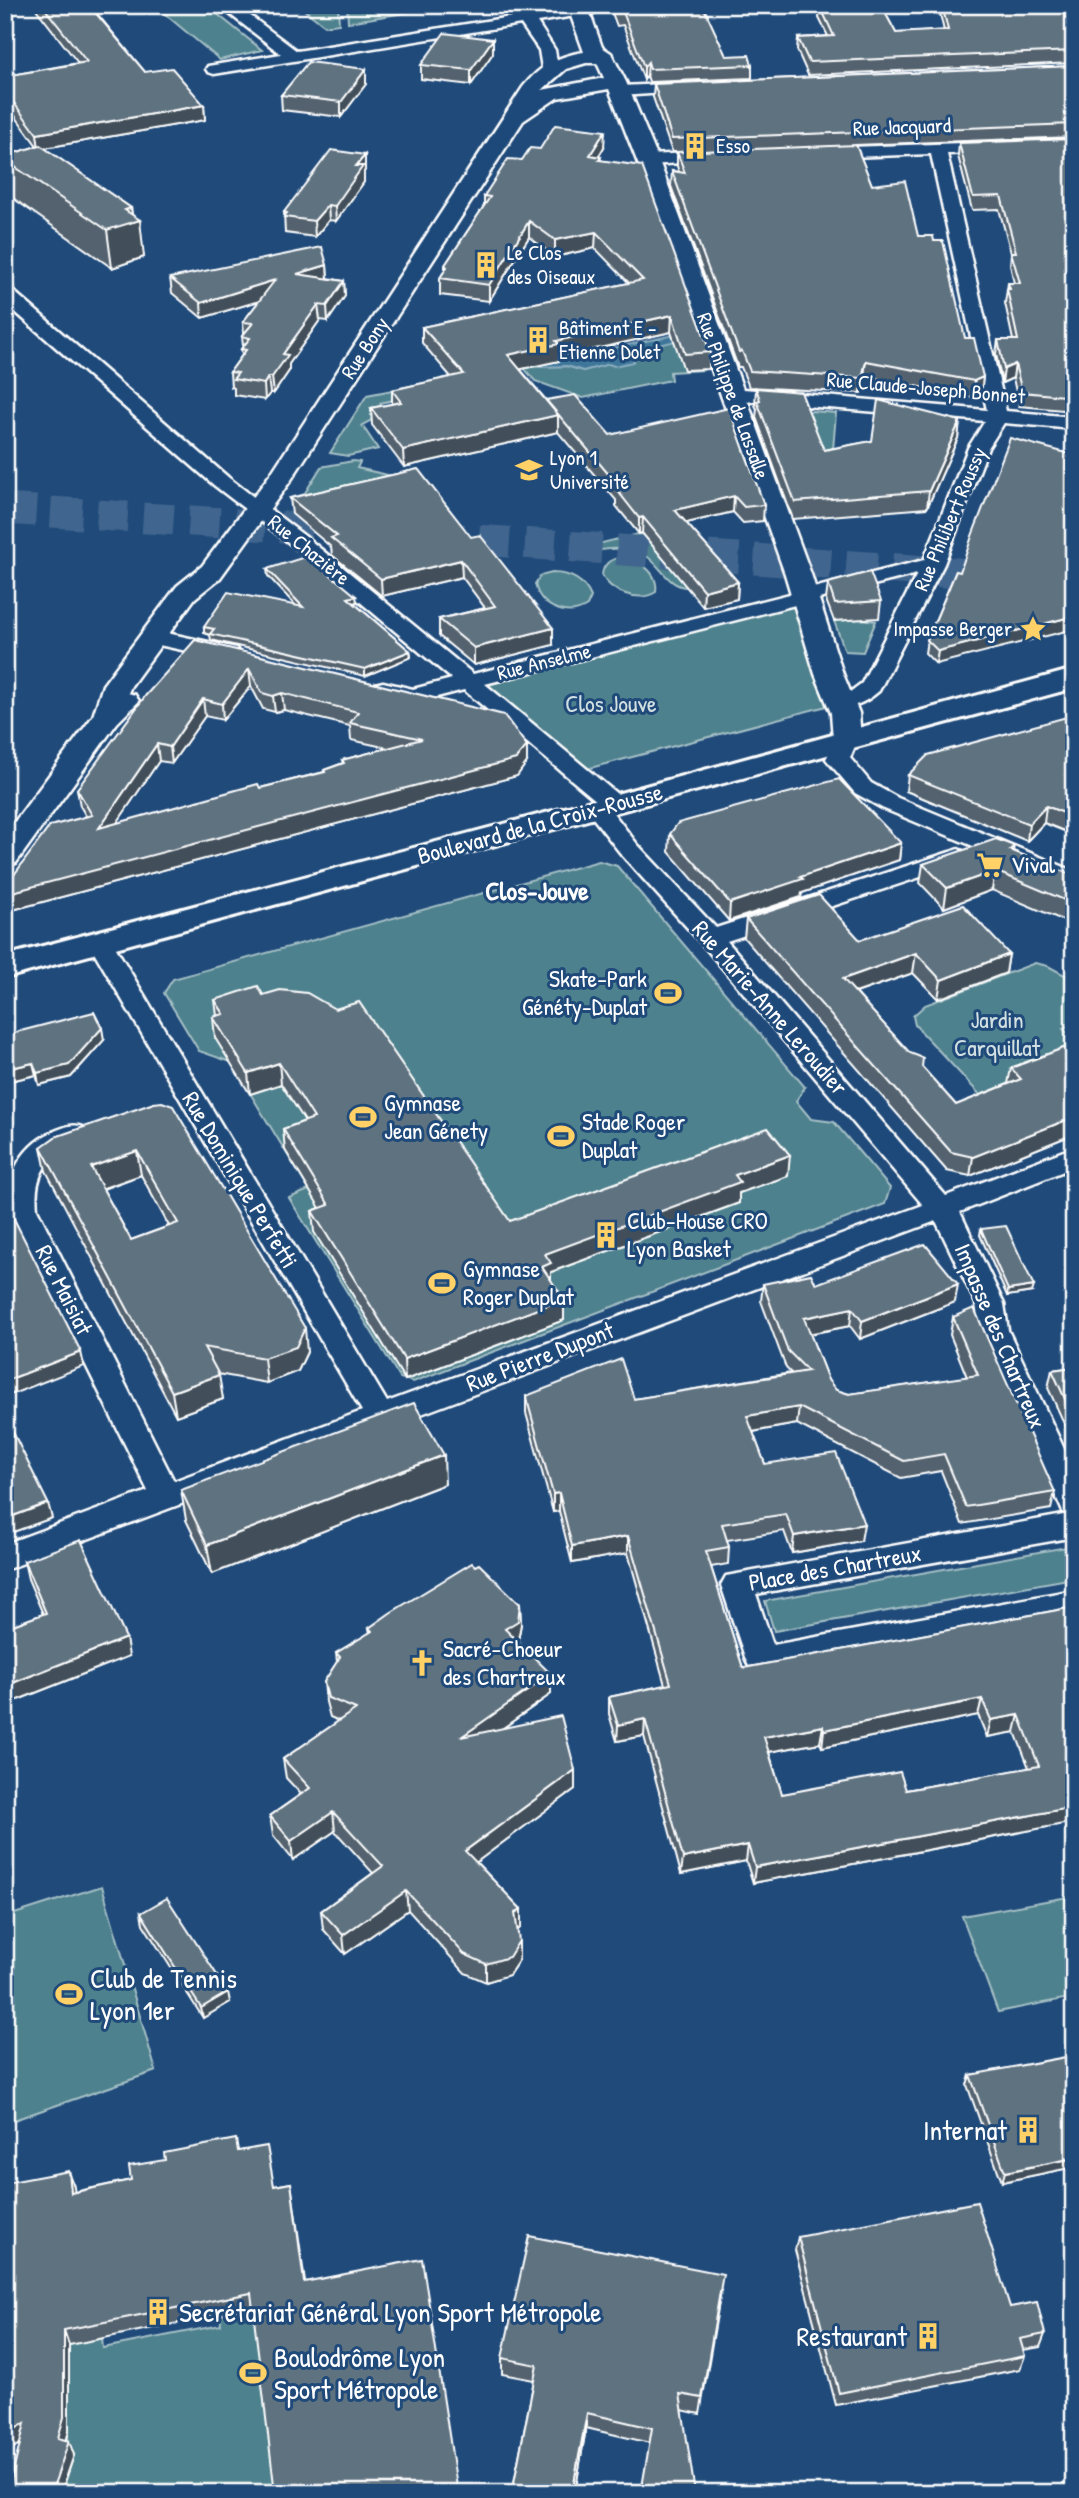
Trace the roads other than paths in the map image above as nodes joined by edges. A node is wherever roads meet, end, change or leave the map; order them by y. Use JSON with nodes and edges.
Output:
{"nodes":[{"id":1,"x":226,"y":5,"type":"edge"},
{"id":2,"x":515,"y":5,"type":"edge"},
{"id":3,"x":586,"y":7,"type":"edge"},
{"id":4,"x":528,"y":18,"type":"junction"},
{"id":5,"x":294,"y":56,"type":"junction"},
{"id":6,"x":604,"y":57,"type":"junction"},
{"id":7,"x":551,"y":68,"type":"junction"},
{"id":8,"x":214,"y":69,"type":"dead end"},
{"id":9,"x":618,"y":86,"type":"junction"},
{"id":10,"x":706,"y":87,"type":"edge"},
{"id":11,"x":514,"y":120,"type":"junction"},
{"id":12,"x":1074,"y":144,"type":"edge"},
{"id":13,"x":937,"y":149,"type":"junction"},
{"id":14,"x":798,"y":154,"type":"edge"},
{"id":15,"x":729,"y":156,"type":"edge"},
{"id":16,"x":648,"y":160,"type":"junction"},
{"id":17,"x":5,"y":293,"type":"edge"},
{"id":18,"x":732,"y":394,"type":"junction"},
{"id":19,"x":998,"y":417,"type":"junction"},
{"id":20,"x":1074,"y":423,"type":"edge"},
{"id":21,"x":258,"y":508,"type":"junction"},
{"id":22,"x":933,"y":564,"type":"junction"},
{"id":23,"x":804,"y":595,"type":"junction"},
{"id":24,"x":163,"y":639,"type":"junction"},
{"id":25,"x":243,"y":657,"type":"edge"},
{"id":26,"x":1074,"y":678,"type":"edge"},
{"id":27,"x":466,"y":681,"type":"junction"},
{"id":28,"x":361,"y":684,"type":"edge"},
{"id":29,"x":840,"y":700,"type":"junction"},
{"id":30,"x":847,"y":739,"type":"junction"},
{"id":31,"x":606,"y":806,"type":"junction"},
{"id":32,"x":10,"y":842,"type":"edge"},
{"id":33,"x":991,"y":845,"type":"junction"},
{"id":34,"x":1074,"y":880,"type":"edge"},
{"id":35,"x":712,"y":938,"type":"junction"},
{"id":36,"x":101,"y":943,"type":"junction"},
{"id":37,"x":5,"y":967,"type":"edge"},
{"id":38,"x":96,"y":1127,"type":"edge"},
{"id":39,"x":1074,"y":1156,"type":"edge"},
{"id":40,"x":941,"y":1208,"type":"junction"},
{"id":41,"x":380,"y":1416,"type":"junction"},
{"id":42,"x":166,"y":1496,"type":"junction"},
{"id":43,"x":1074,"y":1503,"type":"edge"},
{"id":44,"x":1074,"y":1525,"type":"edge"},
{"id":45,"x":5,"y":1557,"type":"edge"},
{"id":46,"x":1074,"y":1603,"type":"edge"}],
"edges":[{"from":1,"to":5,"type":"street"},
{"from":2,"to":4,"type":"street"},
{"from":3,"to":4,"type":"street"},
{"from":3,"to":6,"type":"street","name":"Rue Philippe de Lassalle"},
{"from":4,"to":5,"type":"street"},
{"from":4,"to":7,"type":"street"},
{"from":5,"to":8,"type":"street"},
{"from":6,"to":7,"type":"street","name":"Rue Bony"},
{"from":6,"to":9,"type":"street","name":"Rue Philippe de Lassalle"},
{"from":7,"to":11,"type":"street","name":"Rue Bony"},
{"from":9,"to":10,"type":"street"},
{"from":9,"to":11,"type":"street","name":"Rue Bony"},
{"from":9,"to":16,"type":"street","name":"Rue Philippe de Lassalle"},
{"from":11,"to":21,"type":"street","name":"Rue Bony"},
{"from":12,"to":13,"type":"street","name":"Rue Jacquard"},
{"from":13,"to":14,"type":"street","name":"Rue Jacquard"},
{"from":13,"to":19,"type":"street","name":"Rue Philibert Roussy"},
{"from":15,"to":16,"type":"street"},
{"from":16,"to":18,"type":"street","name":"Rue Philippe de Lassalle"},
{"from":17,"to":21,"type":"street","name":"Rue Chazière"},
{"from":18,"to":19,"type":"street","name":"Rue Claude-Joseph Bonnet"},
{"from":18,"to":23,"type":"street","name":"Rue Philippe de Lassalle"},
{"from":19,"to":20,"type":"street","name":"Rue Claude-Joseph Bonnet"},
{"from":19,"to":22,"type":"street","name":"Rue Philibert Roussy"},
{"from":21,"to":24,"type":"street","name":"Rue Bony"},
{"from":21,"to":27,"type":"street","name":"Rue Chazière"},
{"from":22,"to":23,"type":"street","name":"Rue Anselme"},
{"from":22,"to":29,"type":"street","name":"Rue Philibert Roussy"},
{"from":23,"to":27,"type":"street","name":"Rue Anselme"},
{"from":23,"to":29,"type":"street","name":"Rue Philippe de Lassalle"},
{"from":24,"to":25,"type":"street"},
{"from":24,"to":32,"type":"street","name":"Rue Bony"},
{"from":26,"to":30,"type":"main road","name":"Boulevard de la Croix-Rousse"},
{"from":27,"to":28,"type":"street","name":"Rue Anselme"},
{"from":27,"to":31,"type":"street","name":"Rue Chazière"},
{"from":29,"to":30,"type":"street","name":"Rue Philippe de Lassalle"},
{"from":30,"to":31,"type":"main road","name":"Boulevard de la Croix-Rousse"},
{"from":30,"to":33,"type":"street"},
{"from":31,"to":35,"type":"street","name":"Rue Marie-Anne Leroudier"},
{"from":31,"to":36,"type":"main road","name":"Boulevard de la Croix-Rousse"},
{"from":33,"to":34,"type":"street"},
{"from":33,"to":35,"type":"street"},
{"from":35,"to":40,"type":"street","name":"Rue Marie-Anne Leroudier"},
{"from":36,"to":37,"type":"main road","name":"Boulevard de la Croix-Rousse"},
{"from":36,"to":41,"type":"street","name":"Rue Dominique Perfetti"},
{"from":38,"to":42,"type":"street","name":"Rue Maisiat"},
{"from":39,"to":40,"type":"street","name":"Rue Pierre Dupont"},
{"from":40,"to":41,"type":"street","name":"Rue Pierre Dupont"},
{"from":40,"to":43,"type":"street","name":"Impasse des Chartreux"},
{"from":41,"to":42,"type":"street","name":"Rue Pierre Dupont"},
{"from":42,"to":45,"type":"street","name":"Rue Pierre Dupont"},
{"from":44,"to":46,"type":"street","name":"Place des Chartreux"}]}
